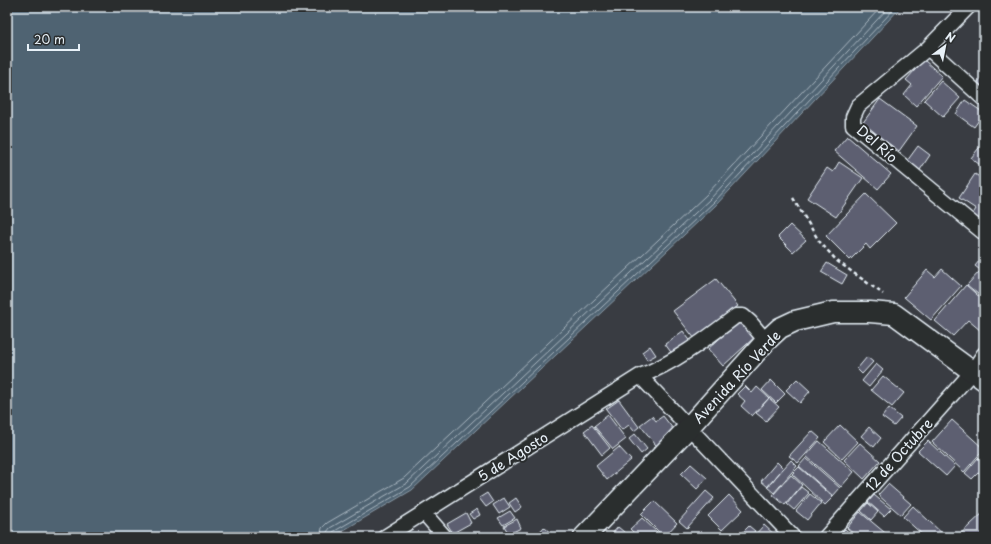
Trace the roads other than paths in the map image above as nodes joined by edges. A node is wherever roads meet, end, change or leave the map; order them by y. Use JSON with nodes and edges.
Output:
{"nodes":[{"id":1,"x":968,"y":7,"type":"edge"},
{"id":2,"x":928,"y":48,"type":"junction"},
{"id":3,"x":984,"y":99,"type":"edge"},
{"id":4,"x":984,"y":234,"type":"edge"},
{"id":5,"x":766,"y":341,"type":"junction"},
{"id":6,"x":984,"y":354,"type":"edge"},
{"id":7,"x":640,"y":376,"type":"junction"},
{"id":8,"x":978,"y":376,"type":"edge"},
{"id":9,"x":689,"y":427,"type":"junction"},
{"id":10,"x":424,"y":513,"type":"junction"},
{"id":11,"x":385,"y":537,"type":"edge"},
{"id":12,"x":445,"y":537,"type":"edge"},
{"id":13,"x":584,"y":537,"type":"edge"},
{"id":14,"x":793,"y":537,"type":"edge"},
{"id":15,"x":826,"y":537,"type":"edge"}],
"edges":[{"from":1,"to":2,"type":"street"},
{"from":2,"to":3,"type":"street"},
{"from":2,"to":4,"type":"street","name":"Del Río"},
{"from":5,"to":7,"type":"street","name":"5 de Agosto"},
{"from":5,"to":8,"type":"main road","name":"Avenida Río Verde"},
{"from":5,"to":9,"type":"main road","name":"Avenida Río Verde"},
{"from":6,"to":8,"type":"street","name":"12 de Octubre"},
{"from":7,"to":9,"type":"street"},
{"from":7,"to":10,"type":"street","name":"5 de Agosto"},
{"from":8,"to":15,"type":"street","name":"12 de Octubre"},
{"from":9,"to":13,"type":"main road","name":"Avenida Río Verde"},
{"from":9,"to":14,"type":"street"},
{"from":10,"to":11,"type":"street","name":"5 de Agosto"},
{"from":10,"to":12,"type":"street"}]}
